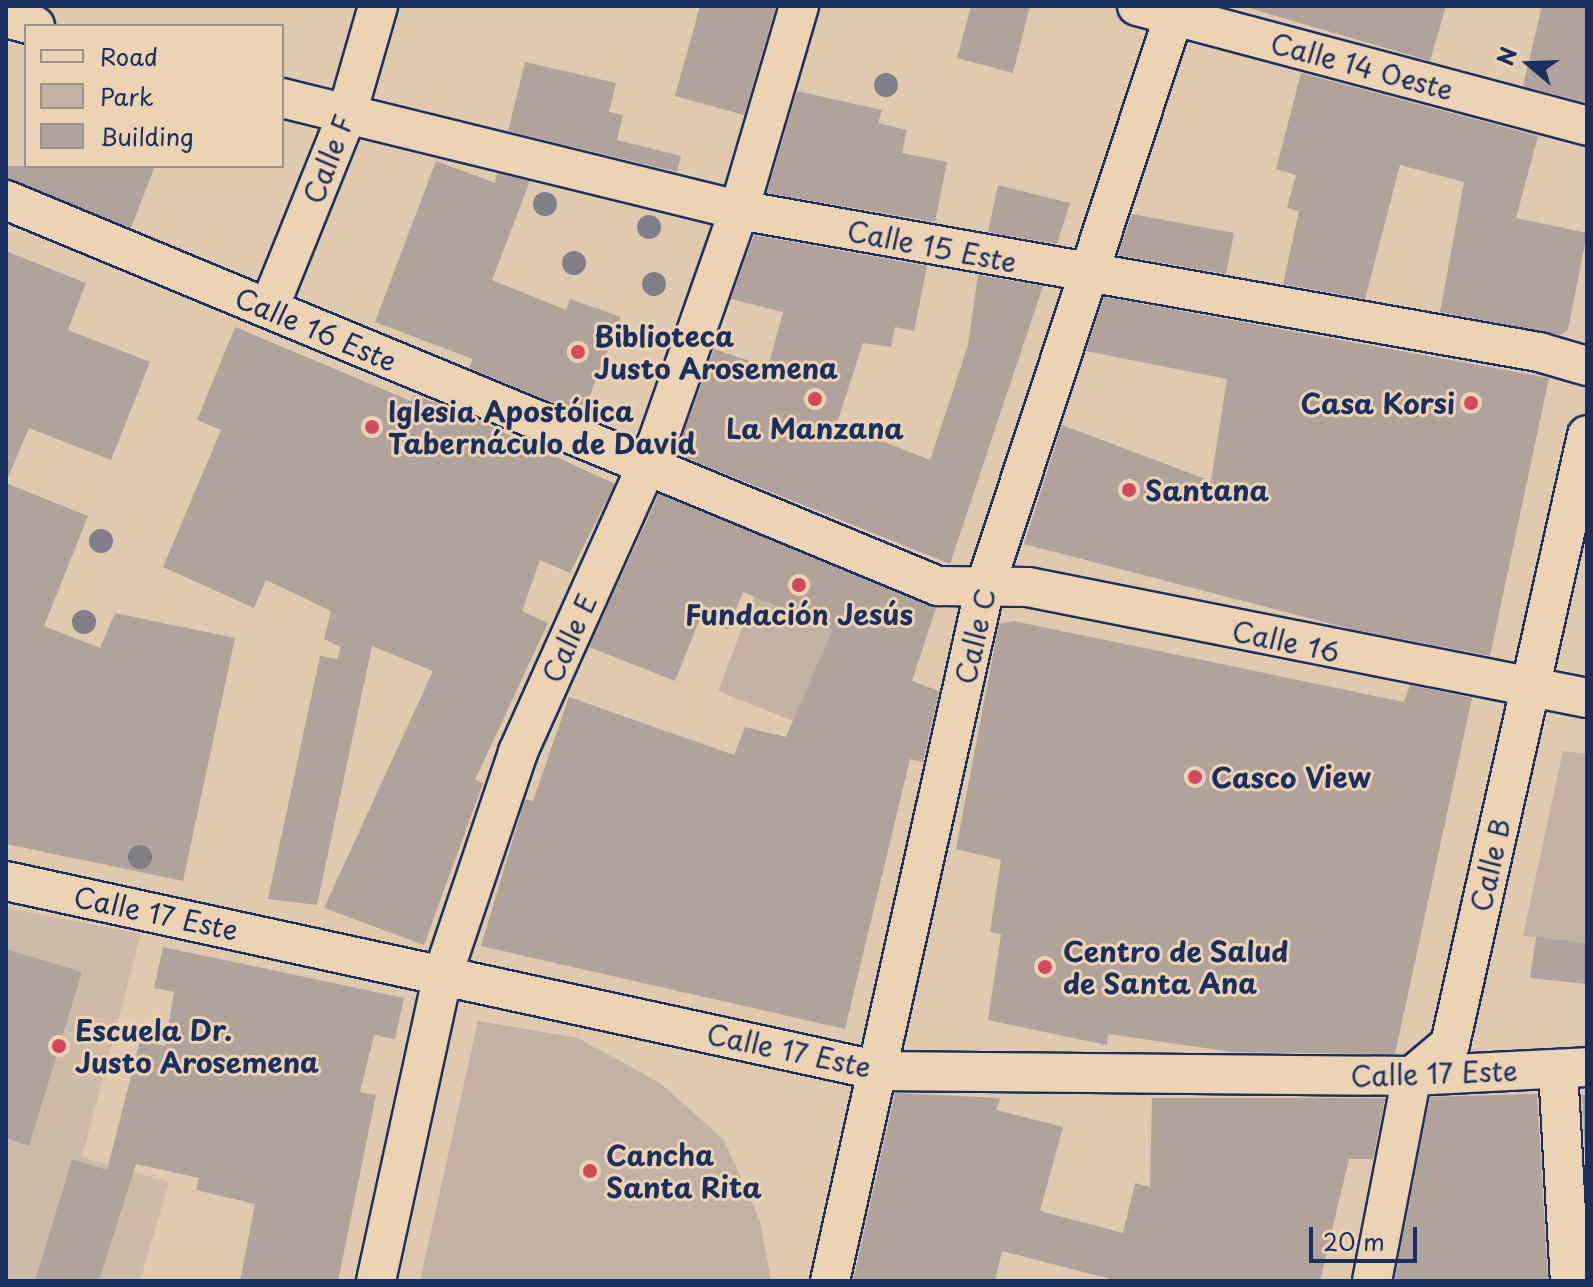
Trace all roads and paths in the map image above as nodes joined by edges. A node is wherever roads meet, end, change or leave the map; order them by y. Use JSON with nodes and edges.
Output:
{"nodes":[{"id":1,"x":378,"y":6,"type":"edge"},
{"id":2,"x":799,"y":6,"type":"edge"},
{"id":3,"x":1137,"y":6,"type":"edge"},
{"id":4,"x":1176,"y":11,"type":"edge"},
{"id":5,"x":6,"y":18,"type":"edge"},
{"id":6,"x":28,"y":24,"type":"edge"},
{"id":7,"x":284,"y":99,"type":"edge"},
{"id":8,"x":346,"y":117,"type":"junction"},
{"id":9,"x":1587,"y":126,"type":"edge"},
{"id":10,"x":6,"y":200,"type":"edge"},
{"id":11,"x":739,"y":210,"type":"junction"},
{"id":12,"x":1090,"y":276,"type":"junction"},
{"id":13,"x":269,"y":308,"type":"junction"},
{"id":14,"x":1587,"y":366,"type":"edge"},
{"id":15,"x":1587,"y":435,"type":"edge"},
{"id":16,"x":644,"y":468,"type":"junction"},
{"id":17,"x":985,"y":587,"type":"junction"},
{"id":18,"x":1529,"y":692,"type":"junction"},
{"id":19,"x":1587,"y":698,"type":"edge"},
{"id":20,"x":6,"y":881,"type":"edge"},
{"id":21,"x":443,"y":974,"type":"junction"},
{"id":22,"x":1573,"y":1068,"type":"edge"},
{"id":23,"x":880,"y":1071,"type":"junction"},
{"id":24,"x":1412,"y":1076,"type":"junction"},
{"id":25,"x":376,"y":1281,"type":"edge"},
{"id":26,"x":830,"y":1281,"type":"edge"},
{"id":27,"x":1372,"y":1281,"type":"edge"},
{"id":28,"x":1570,"y":1281,"type":"edge"}],
"edges":[{"from":1,"to":8,"type":"street","name":"Calle F"},
{"from":2,"to":11,"type":"street","name":"Calle E"},
{"from":3,"to":4,"type":"street","name":"Calle 14 Oeste"},
{"from":4,"to":9,"type":"street","name":"Calle 14 Oeste"},
{"from":4,"to":12,"type":"street","name":"Calle C"},
{"from":5,"to":6,"type":"street"},
{"from":7,"to":8,"type":"street","name":"Calle 15 Este"},
{"from":8,"to":11,"type":"street","name":"Calle 15 Este"},
{"from":8,"to":13,"type":"street","name":"Calle F"},
{"from":10,"to":13,"type":"street","name":"Calle 16 Este"},
{"from":11,"to":12,"type":"street","name":"Calle 15 Este"},
{"from":11,"to":16,"type":"street","name":"Calle E"},
{"from":12,"to":14,"type":"street","name":"Calle 15 Este"},
{"from":12,"to":17,"type":"street","name":"Calle C"},
{"from":13,"to":16,"type":"street","name":"Calle 16 Este"},
{"from":15,"to":18,"type":"street","name":"Calle B"},
{"from":16,"to":17,"type":"street","name":"Calle 16 Este"},
{"from":16,"to":21,"type":"street","name":"Calle E"},
{"from":17,"to":18,"type":"street","name":"Calle 16"},
{"from":17,"to":23,"type":"street","name":"Calle C"},
{"from":18,"to":19,"type":"street","name":"Calle 16"},
{"from":18,"to":24,"type":"street","name":"Calle B"},
{"from":20,"to":21,"type":"street","name":"Calle 17 Este"},
{"from":21,"to":23,"type":"street","name":"Calle 17 Este"},
{"from":21,"to":25,"type":"street","name":"Calle E"},
{"from":22,"to":24,"type":"street","name":"Calle 17 Este"},
{"from":22,"to":28,"type":"street"},
{"from":23,"to":24,"type":"street","name":"Calle 17 Este"},
{"from":23,"to":26,"type":"street","name":"Calle C"},
{"from":24,"to":27,"type":"street"}]}
